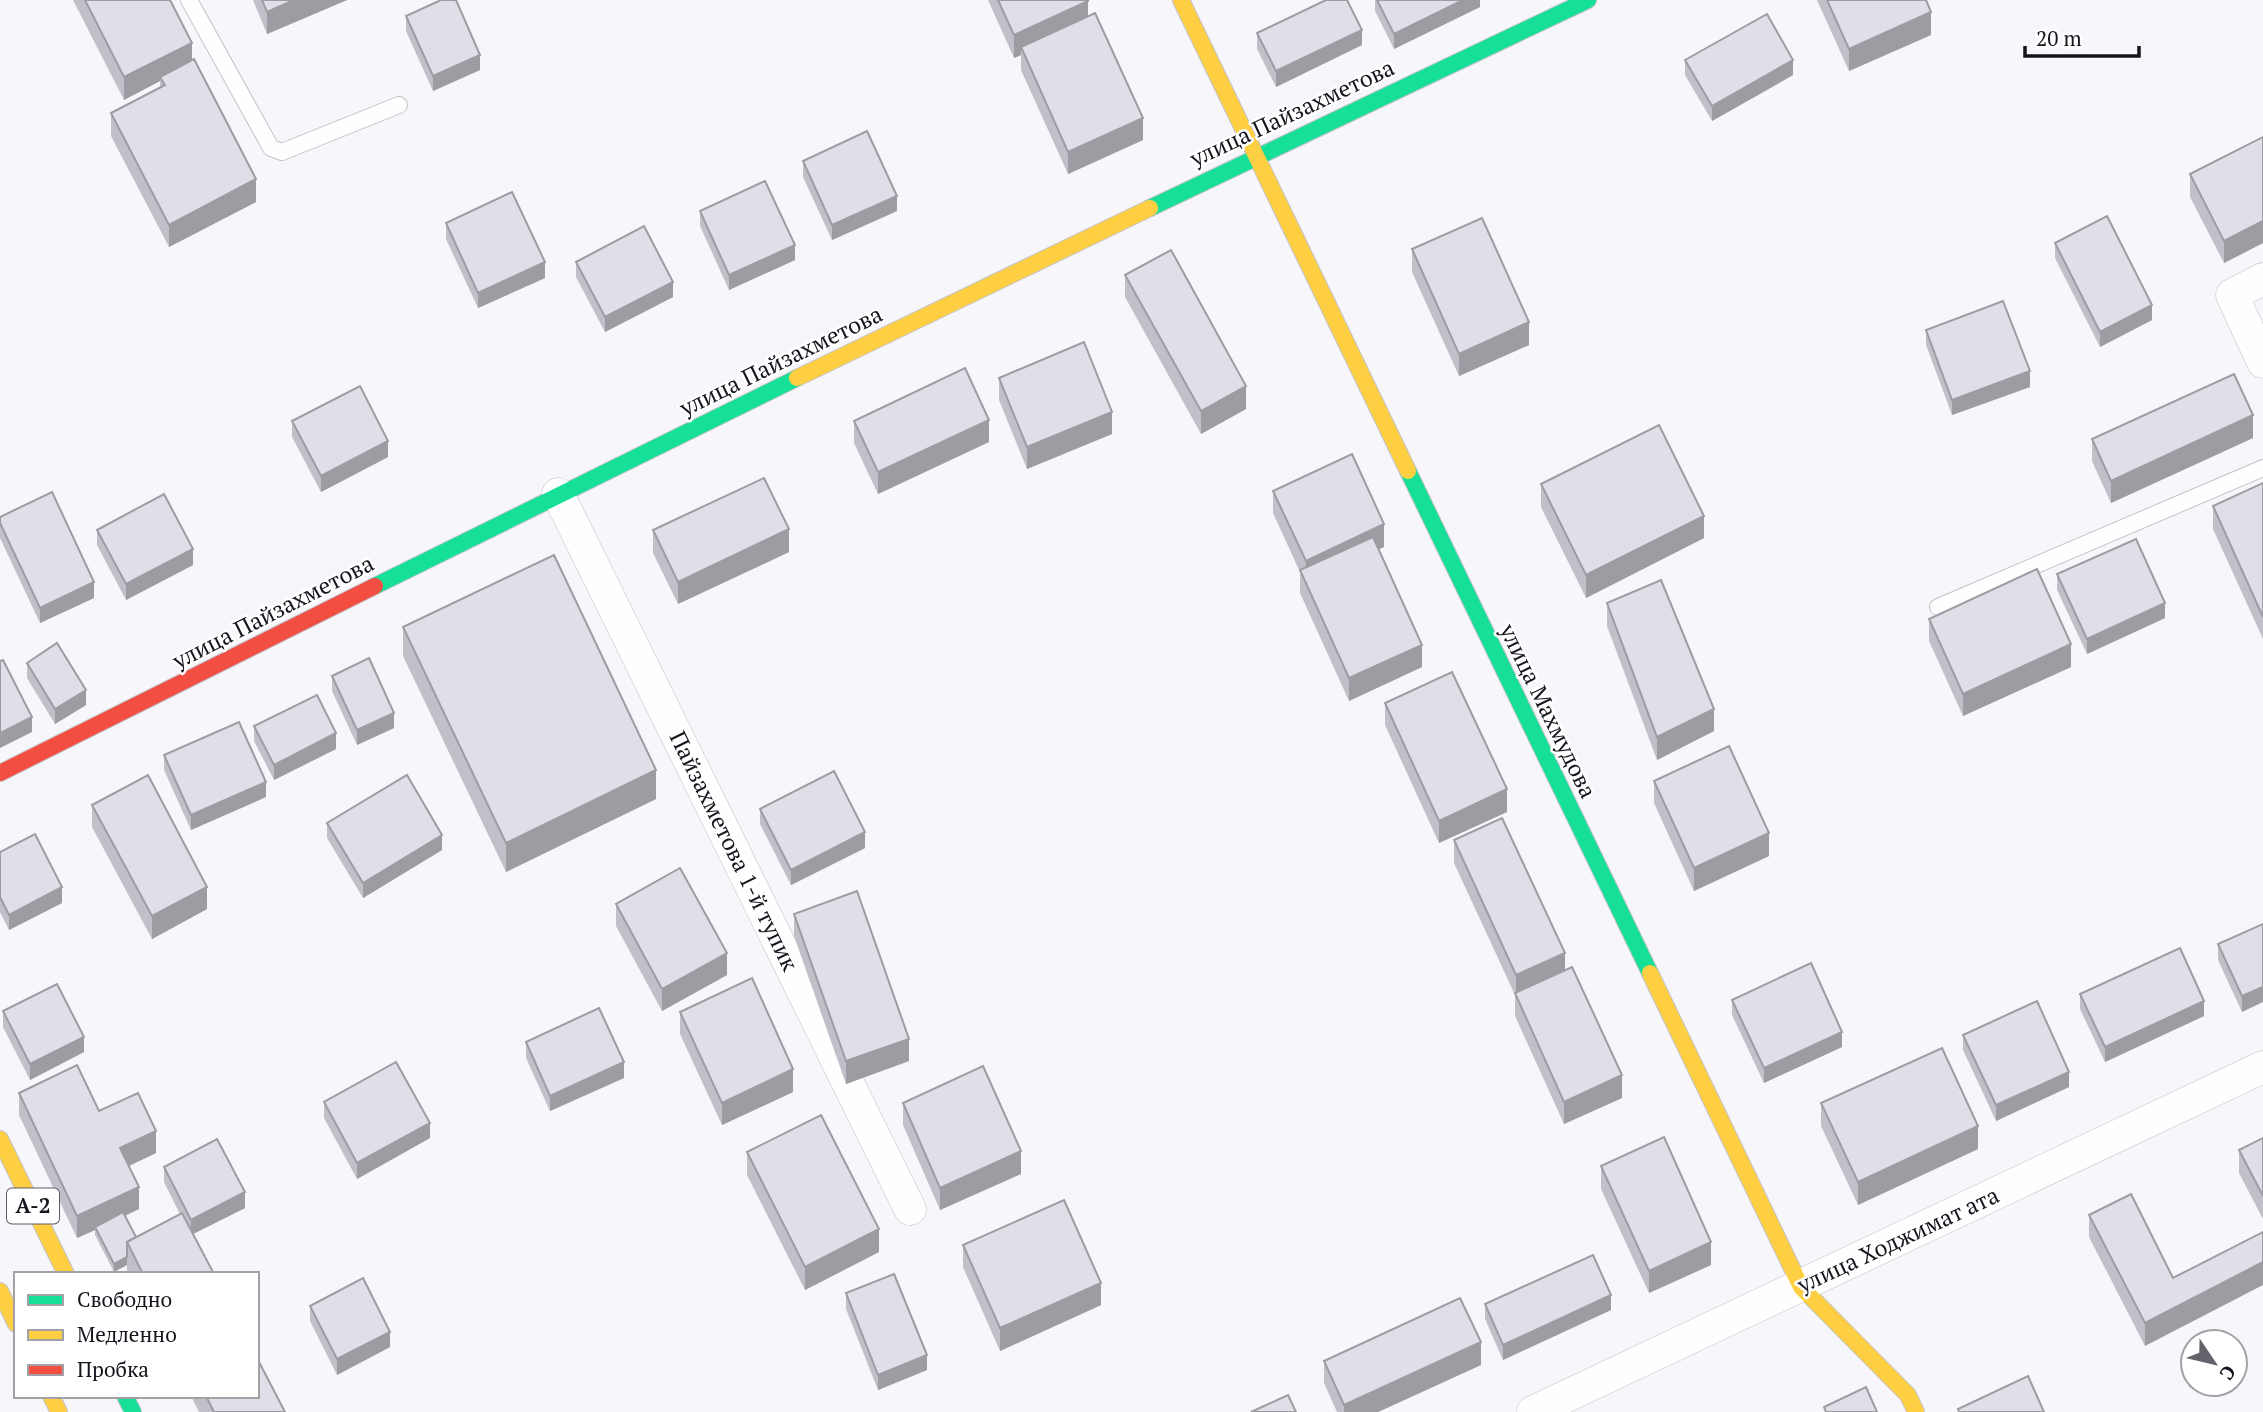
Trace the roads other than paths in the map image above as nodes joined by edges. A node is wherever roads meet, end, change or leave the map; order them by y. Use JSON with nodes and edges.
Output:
{"nodes":[{"id":1,"x":189,"y":0,"type":"edge"},
{"id":2,"x":1181,"y":0,"type":"edge"},
{"id":3,"x":1588,"y":0,"type":"edge"},
{"id":4,"x":399,"y":105,"type":"dead end"},
{"id":5,"x":1255,"y":155,"type":"junction"},
{"id":6,"x":2263,"y":279,"type":"edge"},
{"id":7,"x":2263,"y":362,"type":"edge"},
{"id":8,"x":2263,"y":468,"type":"edge"},
{"id":9,"x":558,"y":494,"type":"junction"},
{"id":10,"x":1938,"y":607,"type":"dead end"},
{"id":11,"x":0,"y":773,"type":"edge"},
{"id":12,"x":2263,"y":1067,"type":"edge"},
{"id":13,"x":0,"y":1139,"type":"edge"},
{"id":14,"x":910,"y":1209,"type":"dead end"},
{"id":15,"x":65,"y":1272,"type":"edge"},
{"id":16,"x":1801,"y":1287,"type":"junction"},
{"id":17,"x":0,"y":1291,"type":"edge"},
{"id":18,"x":14,"y":1320,"type":"edge"},
{"id":19,"x":1533,"y":1412,"type":"edge"},
{"id":20,"x":1916,"y":1412,"type":"edge"}],
"edges":[{"from":1,"to":4,"type":"lane"},
{"from":2,"to":5,"type":"main road","name":"улица Махмудова"},
{"from":3,"to":5,"type":"main road","name":"улица Пайзахметова"},
{"from":5,"to":9,"type":"main road","name":"улица Пайзахметова"},
{"from":5,"to":16,"type":"main road","name":"улица Махмудова"},
{"from":6,"to":7,"type":"street"},
{"from":8,"to":10,"type":"lane"},
{"from":9,"to":11,"type":"main road","name":"улица Пайзахметова"},
{"from":9,"to":14,"type":"street","name":"Пайзахметова 1-й тупик"},
{"from":12,"to":16,"type":"street","name":"улица Ходжимат ата"},
{"from":13,"to":15,"type":"main road","number":"A-2"},
{"from":16,"to":19,"type":"street","name":"улица Ходжимат ата"},
{"from":16,"to":20,"type":"main road","name":"улица Махмудова"},
{"from":17,"to":18,"type":"main road"}]}
